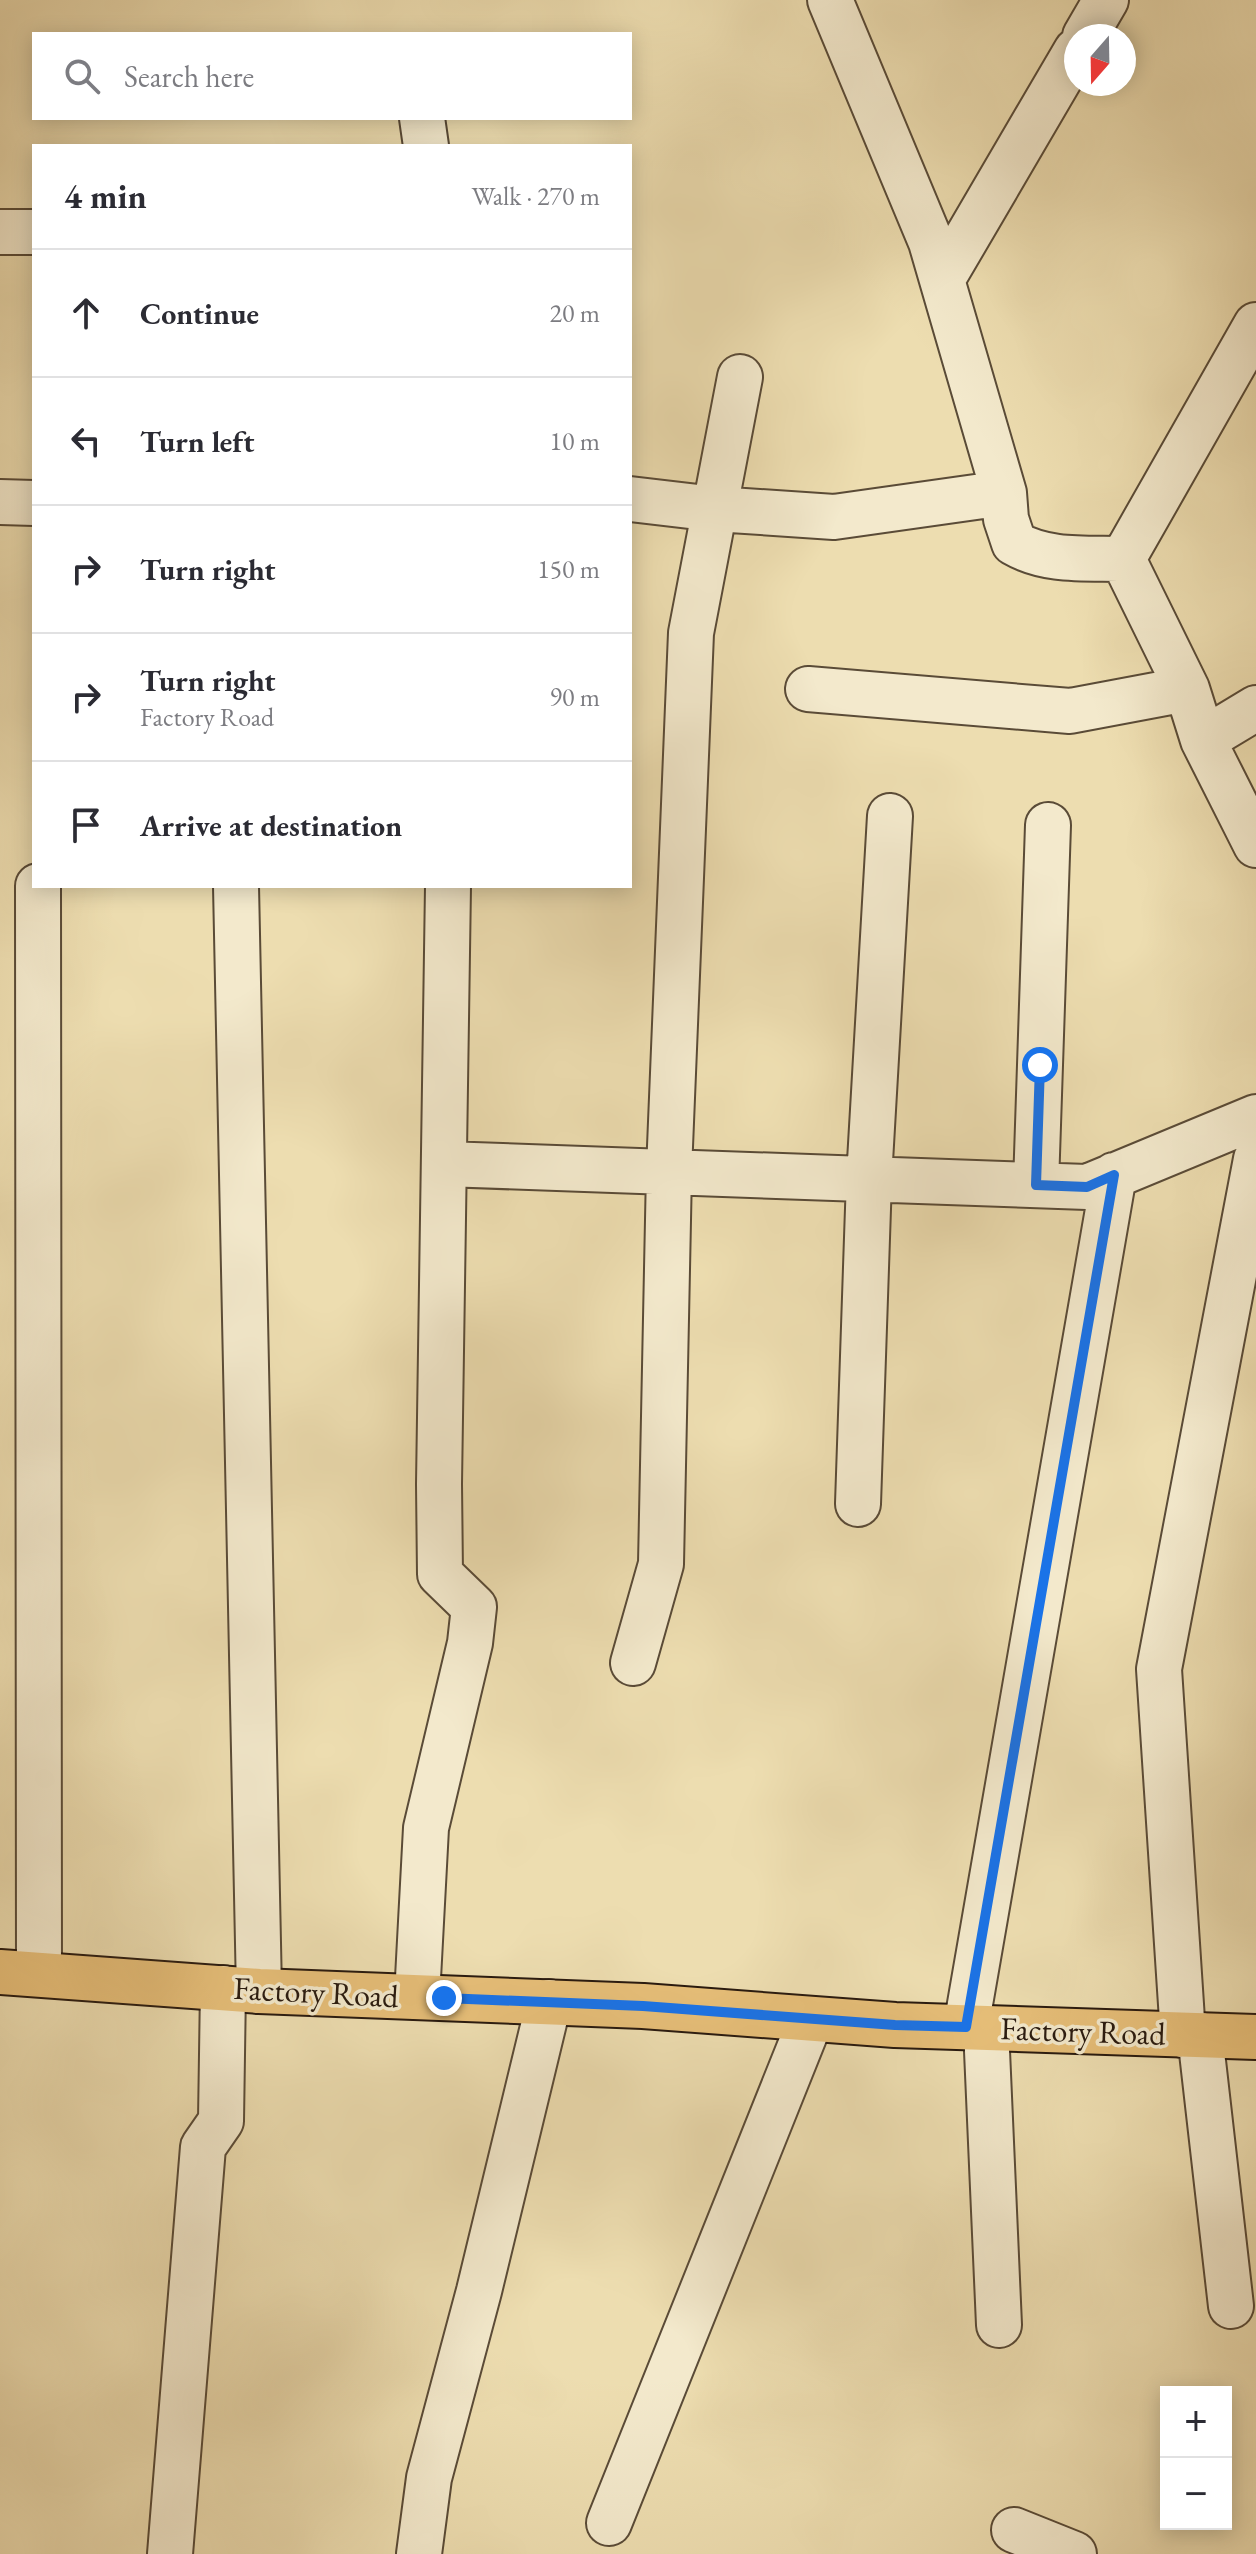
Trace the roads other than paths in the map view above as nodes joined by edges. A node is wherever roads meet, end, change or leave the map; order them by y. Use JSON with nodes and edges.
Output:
{"nodes":[{"id":1,"x":830,"y":0,"type":"edge"},
{"id":2,"x":1106,"y":0,"type":"edge"},
{"id":3,"x":1092,"y":24,"type":"edge"},
{"id":4,"x":1064,"y":72,"type":"edge"},
{"id":5,"x":422,"y":120,"type":"edge"},
{"id":6,"x":426,"y":144,"type":"edge"},
{"id":7,"x":0,"y":232,"type":"edge"},
{"id":8,"x":32,"y":232,"type":"edge"},
{"id":9,"x":942,"y":280,"type":"junction"},
{"id":10,"x":1256,"y":325,"type":"edge"},
{"id":11,"x":740,"y":377,"type":"dead end"},
{"id":12,"x":1004,"y":493,"type":"junction"},
{"id":13,"x":632,"y":499,"type":"edge"},
{"id":14,"x":0,"y":502,"type":"edge"},
{"id":15,"x":32,"y":503,"type":"edge"},
{"id":16,"x":715,"y":509,"type":"junction"},
{"id":17,"x":1123,"y":559,"type":"junction"},
{"id":18,"x":808,"y":689,"type":"dead end"},
{"id":19,"x":1187,"y":689,"type":"junction"},
{"id":20,"x":1256,"y":708,"type":"edge"},
{"id":21,"x":1203,"y":740,"type":"junction"},
{"id":22,"x":890,"y":816,"type":"dead end"},
{"id":23,"x":1048,"y":825,"type":"dead end"},
{"id":24,"x":1256,"y":845,"type":"edge"},
{"id":25,"x":38,"y":888,"type":"edge"},
{"id":26,"x":236,"y":888,"type":"edge"},
{"id":27,"x":448,"y":888,"type":"edge"},
{"id":28,"x":1256,"y":1117,"type":"edge"},
{"id":29,"x":1256,"y":1159,"type":"edge"},
{"id":30,"x":444,"y":1164,"type":"junction"},
{"id":31,"x":669,"y":1171,"type":"junction"},
{"id":32,"x":1114,"y":1175,"type":"junction"},
{"id":33,"x":869,"y":1179,"type":"junction"},
{"id":34,"x":1036,"y":1185,"type":"junction"},
{"id":35,"x":858,"y":1504,"type":"dead end"},
{"id":36,"x":633,"y":1663,"type":"dead end"},
{"id":37,"x":20,"y":1973,"type":"edge"},
{"id":38,"x":241,"y":1990,"type":"junction"},
{"id":39,"x":417,"y":1997,"type":"junction"},
{"id":40,"x":549,"y":2002,"type":"junction"},
{"id":41,"x":811,"y":2019,"type":"junction"},
{"id":42,"x":976,"y":2028,"type":"junction"},
{"id":43,"x":1191,"y":2035,"type":"junction"},
{"id":44,"x":1256,"y":2037,"type":"edge"},
{"id":45,"x":1231,"y":2306,"type":"dead end"},
{"id":46,"x":999,"y":2325,"type":"dead end"},
{"id":47,"x":609,"y":2523,"type":"dead end"},
{"id":48,"x":1014,"y":2530,"type":"dead end"},
{"id":49,"x":170,"y":2554,"type":"edge"},
{"id":50,"x":419,"y":2554,"type":"edge"},
{"id":51,"x":1074,"y":2554,"type":"edge"}],
"edges":[{"from":1,"to":9,"type":"street"},
{"from":2,"to":3,"type":"street"},
{"from":4,"to":9,"type":"street"},
{"from":5,"to":6,"type":"street"},
{"from":7,"to":8,"type":"street"},
{"from":9,"to":12,"type":"street"},
{"from":10,"to":17,"type":"street"},
{"from":11,"to":16,"type":"street"},
{"from":12,"to":16,"type":"street"},
{"from":12,"to":17,"type":"street"},
{"from":13,"to":16,"type":"street"},
{"from":14,"to":15,"type":"street"},
{"from":16,"to":31,"type":"street"},
{"from":17,"to":19,"type":"street"},
{"from":18,"to":19,"type":"street"},
{"from":19,"to":21,"type":"street"},
{"from":20,"to":21,"type":"street"},
{"from":21,"to":24,"type":"street"},
{"from":22,"to":33,"type":"street"},
{"from":23,"to":34,"type":"street"},
{"from":25,"to":37,"type":"street"},
{"from":26,"to":38,"type":"street"},
{"from":27,"to":30,"type":"street"},
{"from":28,"to":32,"type":"street"},
{"from":29,"to":43,"type":"street"},
{"from":30,"to":31,"type":"street"},
{"from":30,"to":39,"type":"street"},
{"from":31,"to":33,"type":"street"},
{"from":31,"to":36,"type":"street"},
{"from":32,"to":34,"type":"street"},
{"from":32,"to":42,"type":"street"},
{"from":33,"to":34,"type":"street"},
{"from":33,"to":35,"type":"street"},
{"from":37,"to":38,"type":"main road","name":"Factory Road"},
{"from":38,"to":39,"type":"main road","name":"Factory Road"},
{"from":38,"to":49,"type":"street"},
{"from":39,"to":40,"type":"main road","name":"Factory Road"},
{"from":40,"to":41,"type":"main road","name":"Factory Road"},
{"from":40,"to":50,"type":"street"},
{"from":41,"to":42,"type":"main road","name":"Factory Road"},
{"from":41,"to":47,"type":"street"},
{"from":42,"to":43,"type":"main road","name":"Factory Road"},
{"from":42,"to":46,"type":"street"},
{"from":43,"to":44,"type":"main road","name":"Factory Road"},
{"from":43,"to":45,"type":"street"},
{"from":48,"to":51,"type":"street"}]}
